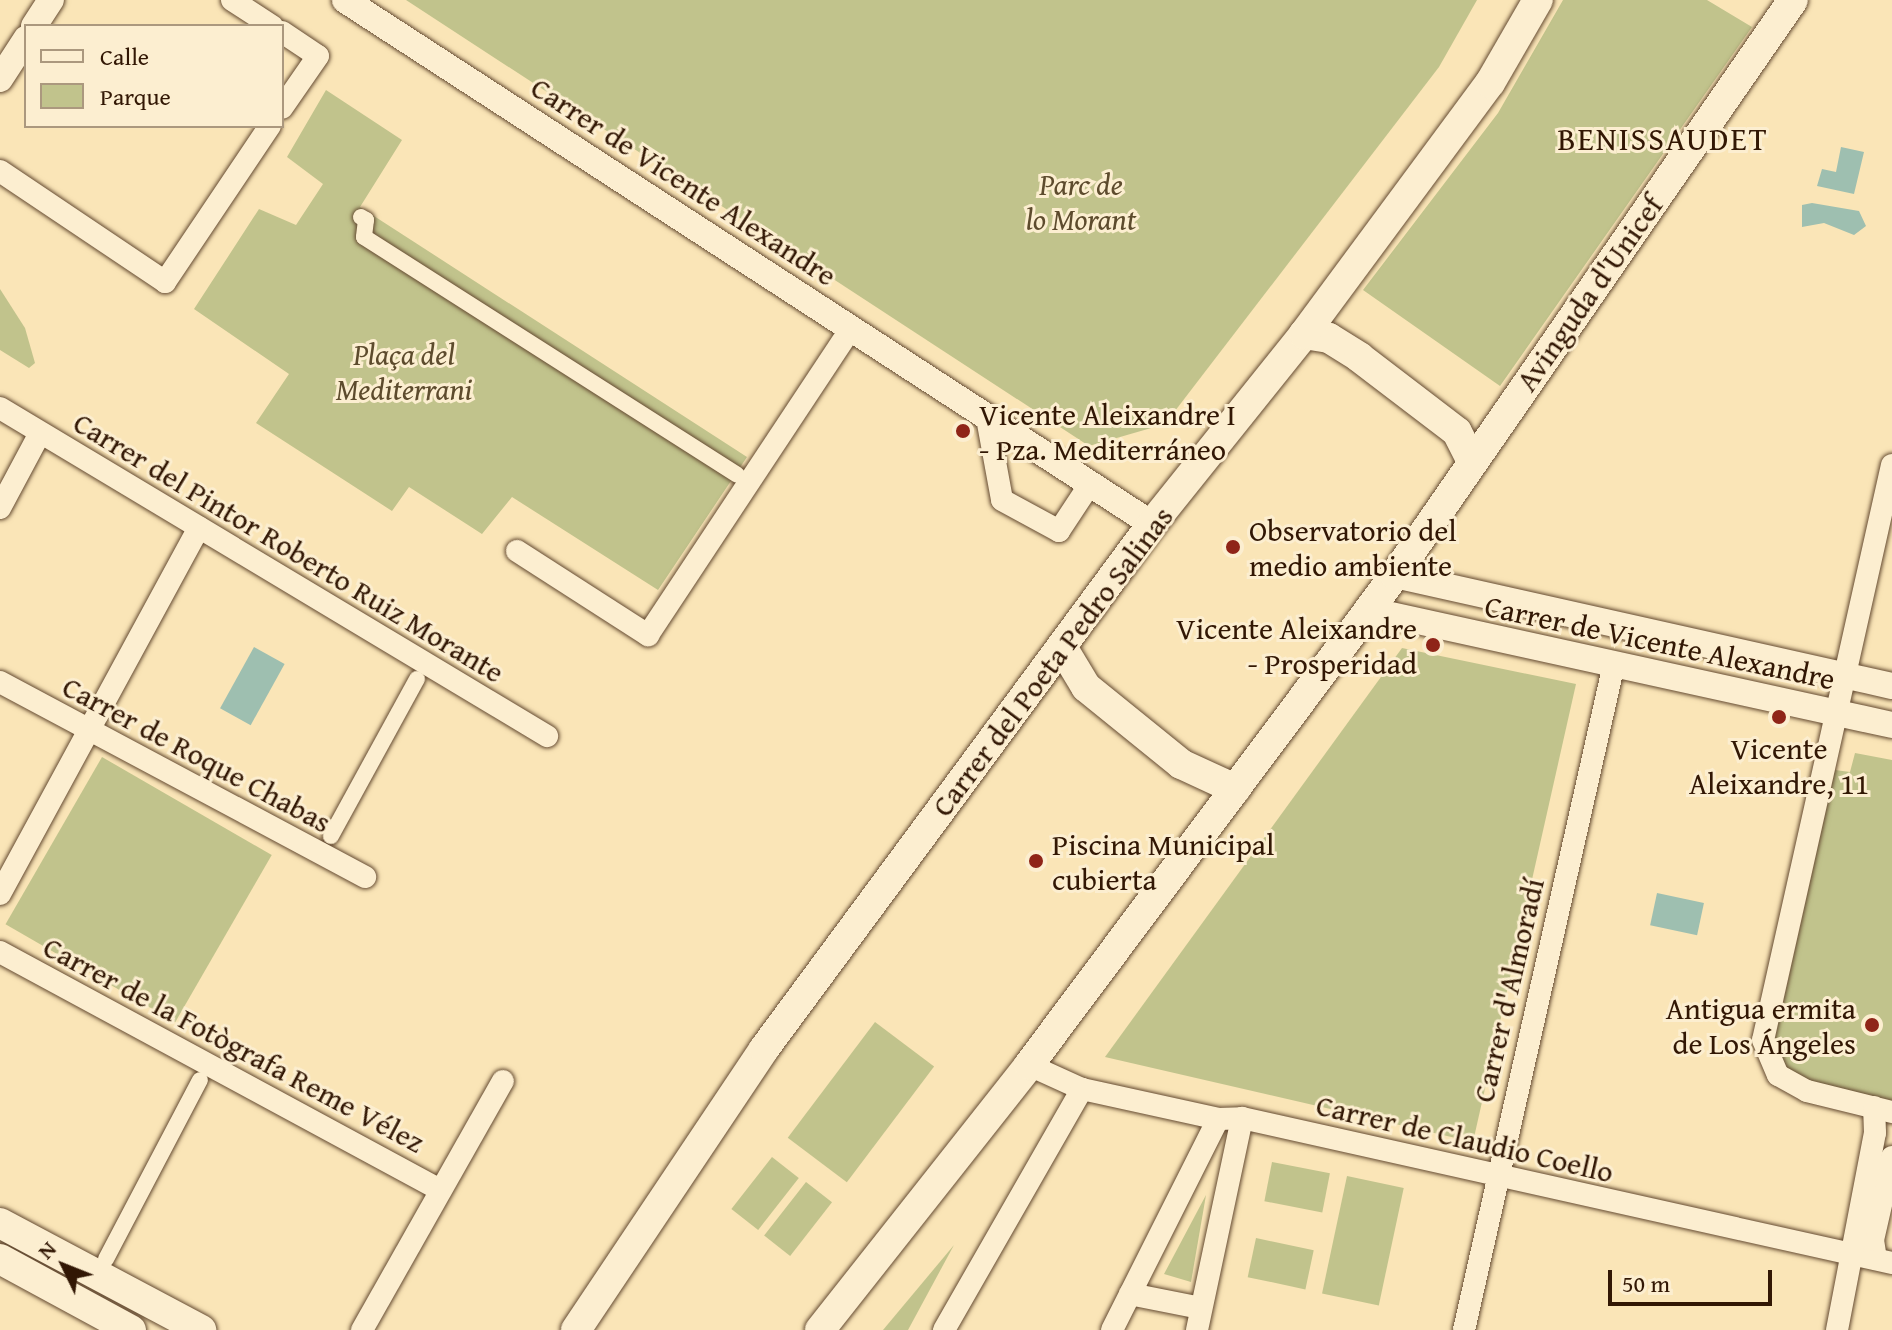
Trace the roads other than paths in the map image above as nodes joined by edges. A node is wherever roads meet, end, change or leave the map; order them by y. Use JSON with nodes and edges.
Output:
{"nodes":[{"id":1,"x":51,"y":0,"type":"edge"},
{"id":2,"x":232,"y":0,"type":"edge"},
{"id":3,"x":345,"y":0,"type":"edge"},
{"id":4,"x":1538,"y":0,"type":"edge"},
{"id":5,"x":1782,"y":2,"type":"edge"},
{"id":6,"x":35,"y":24,"type":"edge"},
{"id":7,"x":269,"y":24,"type":"edge"},
{"id":8,"x":284,"y":33,"type":"edge"},
{"id":9,"x":24,"y":42,"type":"edge"},
{"id":10,"x":0,"y":79,"type":"edge"},
{"id":11,"x":284,"y":105,"type":"edge"},
{"id":12,"x":269,"y":128,"type":"edge"},
{"id":13,"x":0,"y":171,"type":"edge"},
{"id":14,"x":361,"y":217,"type":"dead end"},
{"id":15,"x":851,"y":328,"type":"junction"},
{"id":16,"x":1304,"y":334,"type":"junction"},
{"id":17,"x":0,"y":408,"type":"edge"},
{"id":18,"x":987,"y":418,"type":"junction"},
{"id":19,"x":40,"y":433,"type":"junction"},
{"id":20,"x":1472,"y":461,"type":"junction"},
{"id":21,"x":1892,"y":465,"type":"edge"},
{"id":22,"x":737,"y":475,"type":"dead end"},
{"id":23,"x":1088,"y":487,"type":"junction"},
{"id":24,"x":0,"y":508,"type":"edge"},
{"id":25,"x":1152,"y":524,"type":"junction"},
{"id":26,"x":199,"y":528,"type":"junction"},
{"id":27,"x":517,"y":551,"type":"dead end"},
{"id":28,"x":1395,"y":575,"type":"junction"},
{"id":29,"x":1368,"y":610,"type":"junction"},
{"id":30,"x":1062,"y":647,"type":"junction"},
{"id":31,"x":1614,"y":664,"type":"junction"},
{"id":32,"x":1844,"y":675,"type":"junction"},
{"id":33,"x":417,"y":679,"type":"dead end"},
{"id":34,"x":0,"y":682,"type":"edge"},
{"id":35,"x":1892,"y":686,"type":"edge"},
{"id":36,"x":1835,"y":713,"type":"junction"},
{"id":37,"x":1892,"y":725,"type":"edge"},
{"id":38,"x":88,"y":729,"type":"junction"},
{"id":39,"x":547,"y":736,"type":"dead end"},
{"id":40,"x":1235,"y":789,"type":"junction"},
{"id":41,"x":331,"y":836,"type":"dead end"},
{"id":42,"x":365,"y":877,"type":"dead end"},
{"id":43,"x":0,"y":894,"type":"edge"},
{"id":44,"x":0,"y":952,"type":"edge"},
{"id":45,"x":1029,"y":1065,"type":"junction"},
{"id":46,"x":200,"y":1080,"type":"dead end"},
{"id":47,"x":503,"y":1081,"type":"dead end"},
{"id":48,"x":1082,"y":1089,"type":"junction"},
{"id":49,"x":1883,"y":1110,"type":"edge"},
{"id":50,"x":1242,"y":1118,"type":"junction"},
{"id":51,"x":1218,"y":1119,"type":"junction"},
{"id":52,"x":1892,"y":1157,"type":"edge"},
{"id":53,"x":1194,"y":1173,"type":"junction"},
{"id":54,"x":1496,"y":1176,"type":"junction"},
{"id":55,"x":1229,"y":1180,"type":"junction"},
{"id":56,"x":438,"y":1189,"type":"junction"},
{"id":57,"x":0,"y":1223,"type":"edge"},
{"id":58,"x":0,"y":1259,"type":"edge"},
{"id":59,"x":106,"y":1259,"type":"dead end"},
{"id":60,"x":1874,"y":1259,"type":"edge"},
{"id":61,"x":1130,"y":1294,"type":"junction"},
{"id":62,"x":1199,"y":1319,"type":"edge"},
{"id":63,"x":114,"y":1326,"type":"edge"},
{"id":64,"x":201,"y":1330,"type":"edge"},
{"id":65,"x":362,"y":1330,"type":"edge"},
{"id":66,"x":576,"y":1330,"type":"edge"},
{"id":67,"x":820,"y":1330,"type":"edge"},
{"id":68,"x":944,"y":1330,"type":"edge"},
{"id":69,"x":1112,"y":1330,"type":"edge"},
{"id":70,"x":1464,"y":1330,"type":"edge"},
{"id":71,"x":1837,"y":1330,"type":"edge"}],
"edges":[{"from":1,"to":6,"type":"street"},
{"from":2,"to":7,"type":"street"},
{"from":3,"to":15,"type":"street","name":"Carrer de Vicente Alexandre"},
{"from":4,"to":16,"type":"main road","name":"Carrer del Poeta Pedro Salinas"},
{"from":5,"to":20,"type":"main road","name":"Avinguda d'Unicef"},
{"from":8,"to":11,"type":"street"},
{"from":9,"to":10,"type":"street"},
{"from":12,"to":13,"type":"street"},
{"from":14,"to":22,"type":"street"},
{"from":15,"to":18,"type":"street","name":"Carrer de Vicente Alexandre"},
{"from":15,"to":27,"type":"street"},
{"from":16,"to":20,"type":"main road"},
{"from":16,"to":25,"type":"main road","name":"Carrer del Poeta Pedro Salinas"},
{"from":17,"to":19,"type":"street","name":"Carrer del Pintor Roberto Ruiz Morante"},
{"from":18,"to":23,"type":"street","name":"Carrer de Vicente Alexandre"},
{"from":18,"to":23,"type":"street"},
{"from":19,"to":24,"type":"street"},
{"from":19,"to":26,"type":"street","name":"Carrer del Pintor Roberto Ruiz Morante"},
{"from":20,"to":28,"type":"main road","name":"Avinguda d'Unicef"},
{"from":21,"to":32,"type":"street"},
{"from":23,"to":25,"type":"street","name":"Carrer de Vicente Alexandre"},
{"from":25,"to":30,"type":"main road","name":"Carrer del Poeta Pedro Salinas"},
{"from":26,"to":38,"type":"street"},
{"from":26,"to":39,"type":"street","name":"Carrer del Pintor Roberto Ruiz Morante"},
{"from":28,"to":29,"type":"main road","name":"Avinguda d'Unicef"},
{"from":28,"to":32,"type":"street","name":"Carrer de Vicente Alexandre"},
{"from":29,"to":31,"type":"street","name":"Carrer de Vicente Alexandre"},
{"from":29,"to":40,"type":"main road","name":"Avinguda d'Unicef"},
{"from":30,"to":40,"type":"main road"},
{"from":30,"to":66,"type":"main road","name":"Carrer del Poeta Pedro Salinas"},
{"from":31,"to":36,"type":"street","name":"Carrer de Vicente Alexandre"},
{"from":31,"to":54,"type":"street","name":"Carrer d'Almoradí"},
{"from":32,"to":35,"type":"street","name":"Carrer de Vicente Alexandre"},
{"from":32,"to":36,"type":"street"},
{"from":33,"to":41,"type":"street"},
{"from":34,"to":38,"type":"street","name":"Carrer de Roque Chabas"},
{"from":36,"to":37,"type":"street","name":"Carrer de Vicente Alexandre"},
{"from":36,"to":49,"type":"street"},
{"from":38,"to":42,"type":"street","name":"Carrer de Roque Chabas"},
{"from":38,"to":43,"type":"street"},
{"from":40,"to":45,"type":"main road","name":"Avinguda d'Unicef"},
{"from":44,"to":56,"type":"street","name":"Carrer de la Fotògrafa Reme Vélez"},
{"from":45,"to":48,"type":"street","name":"Carrer de Claudio Coello"},
{"from":45,"to":67,"type":"main road","name":"Avinguda d'Unicef"},
{"from":46,"to":59,"type":"street"},
{"from":47,"to":56,"type":"street"},
{"from":48,"to":51,"type":"street","name":"Carrer de Claudio Coello"},
{"from":48,"to":68,"type":"street"},
{"from":49,"to":60,"type":"street"},
{"from":50,"to":51,"type":"street","name":"Carrer de Claudio Coello"},
{"from":50,"to":54,"type":"street","name":"Carrer de Claudio Coello"},
{"from":50,"to":55,"type":"street"},
{"from":51,"to":53,"type":"street"},
{"from":52,"to":60,"type":"street"},
{"from":53,"to":55,"type":"street"},
{"from":53,"to":61,"type":"street"},
{"from":54,"to":60,"type":"street","name":"Carrer de Claudio Coello"},
{"from":54,"to":70,"type":"street","name":"Carrer d'Almoradí"},
{"from":55,"to":62,"type":"street"},
{"from":56,"to":65,"type":"street"},
{"from":57,"to":64,"type":"main road"},
{"from":58,"to":63,"type":"main road"},
{"from":60,"to":71,"type":"street"},
{"from":61,"to":62,"type":"street"},
{"from":61,"to":69,"type":"street"}]}
